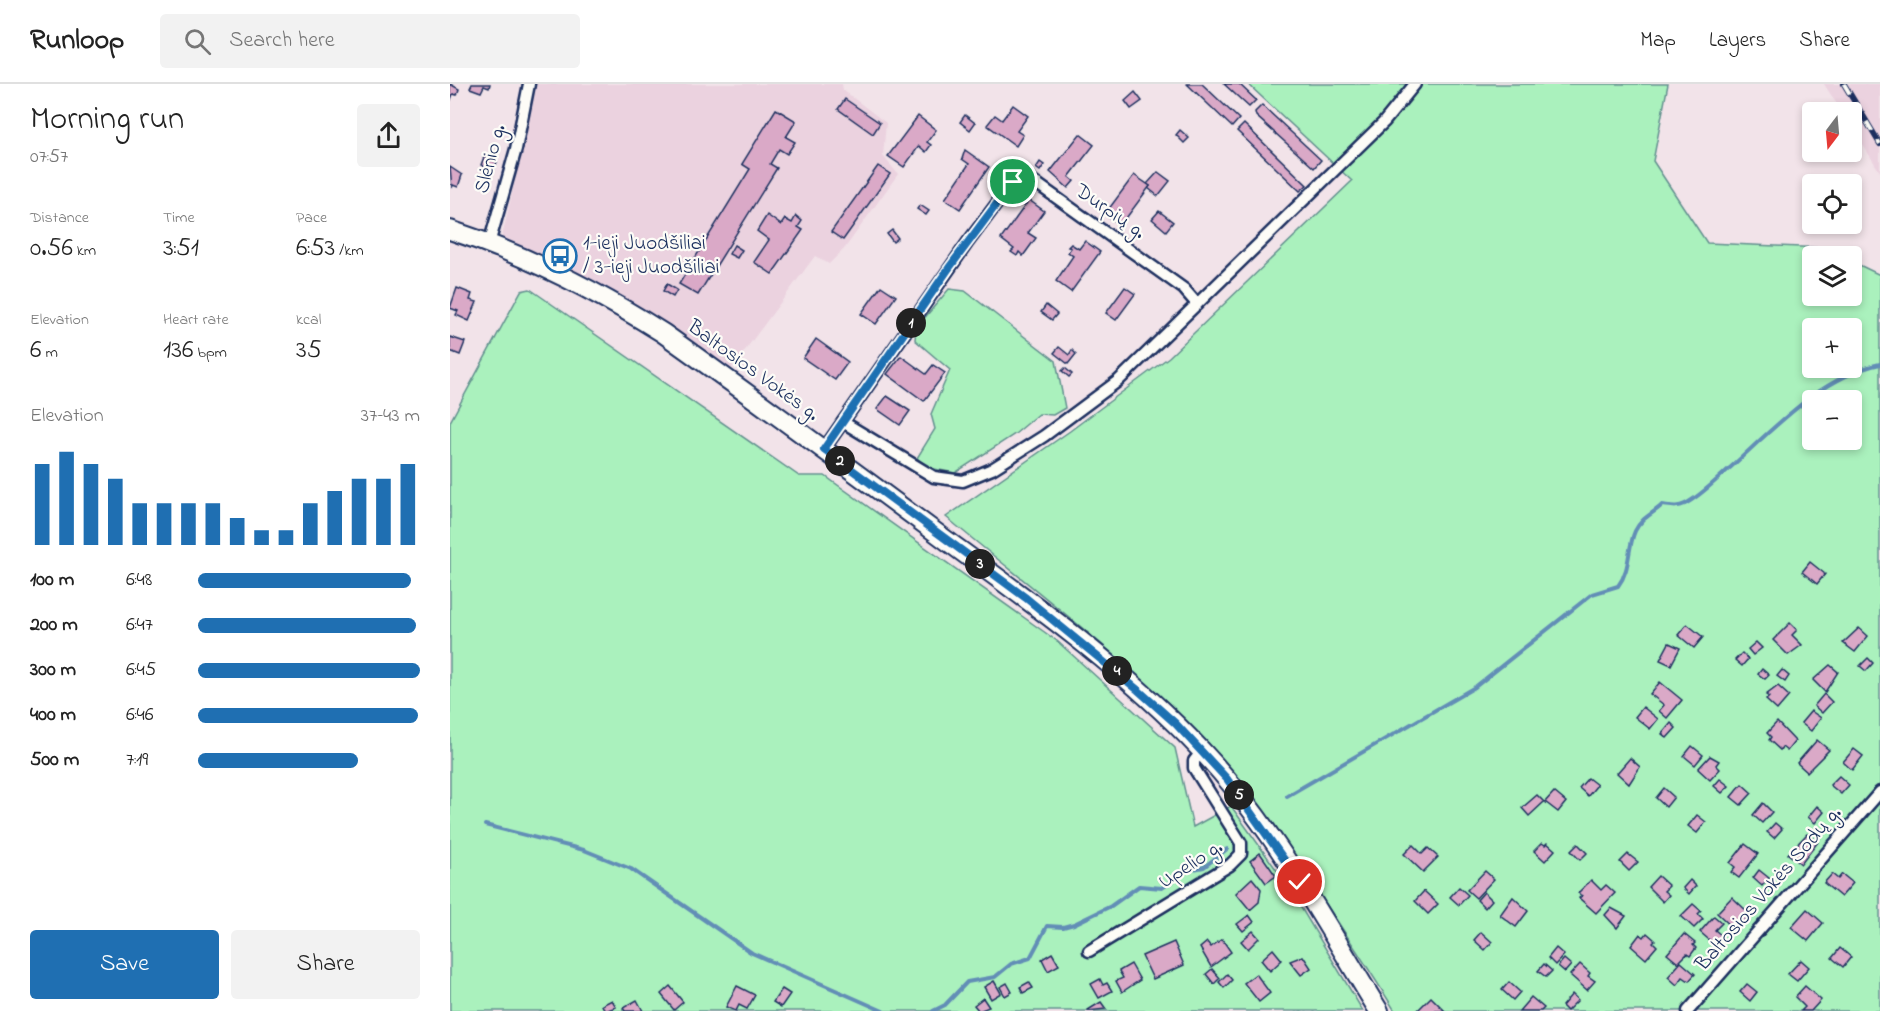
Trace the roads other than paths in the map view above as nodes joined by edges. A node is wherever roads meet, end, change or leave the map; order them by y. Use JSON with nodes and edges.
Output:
{"nodes":[{"id":1,"x":529,"y":84,"type":"edge"},
{"id":2,"x":1415,"y":84,"type":"edge"},
{"id":3,"x":450,"y":230,"type":"edge"},
{"id":4,"x":489,"y":244,"type":"junction"},
{"id":5,"x":1197,"y":304,"type":"junction"},
{"id":6,"x":843,"y":422,"type":"junction"},
{"id":7,"x":824,"y":449,"type":"junction"},
{"id":8,"x":1202,"y":751,"type":"junction"},
{"id":9,"x":1880,"y":792,"type":"edge"},
{"id":10,"x":1089,"y":951,"type":"dead end"},
{"id":11,"x":1379,"y":1011,"type":"edge"},
{"id":12,"x":1688,"y":1011,"type":"edge"}],
"edges":[{"from":1,"to":4,"type":"street","name":"Slėnio g."},
{"from":2,"to":5,"type":"street"},
{"from":3,"to":4,"type":"main road","name":"Baltosios Vokės g."},
{"from":4,"to":7,"type":"main road","name":"Baltosios Vokės g."},
{"from":5,"to":6,"type":"street"},
{"from":5,"to":6,"type":"street","name":"Durpių g."},
{"from":6,"to":7,"type":"street","name":"Durpių g."},
{"from":7,"to":8,"type":"main road","name":"Baltosios Vokės g."},
{"from":8,"to":10,"type":"street","name":"Upelio g."},
{"from":8,"to":11,"type":"main road","name":"Baltosios Vokės g."},
{"from":9,"to":12,"type":"street","name":"Baltosios Vokės Sodų g."}]}
